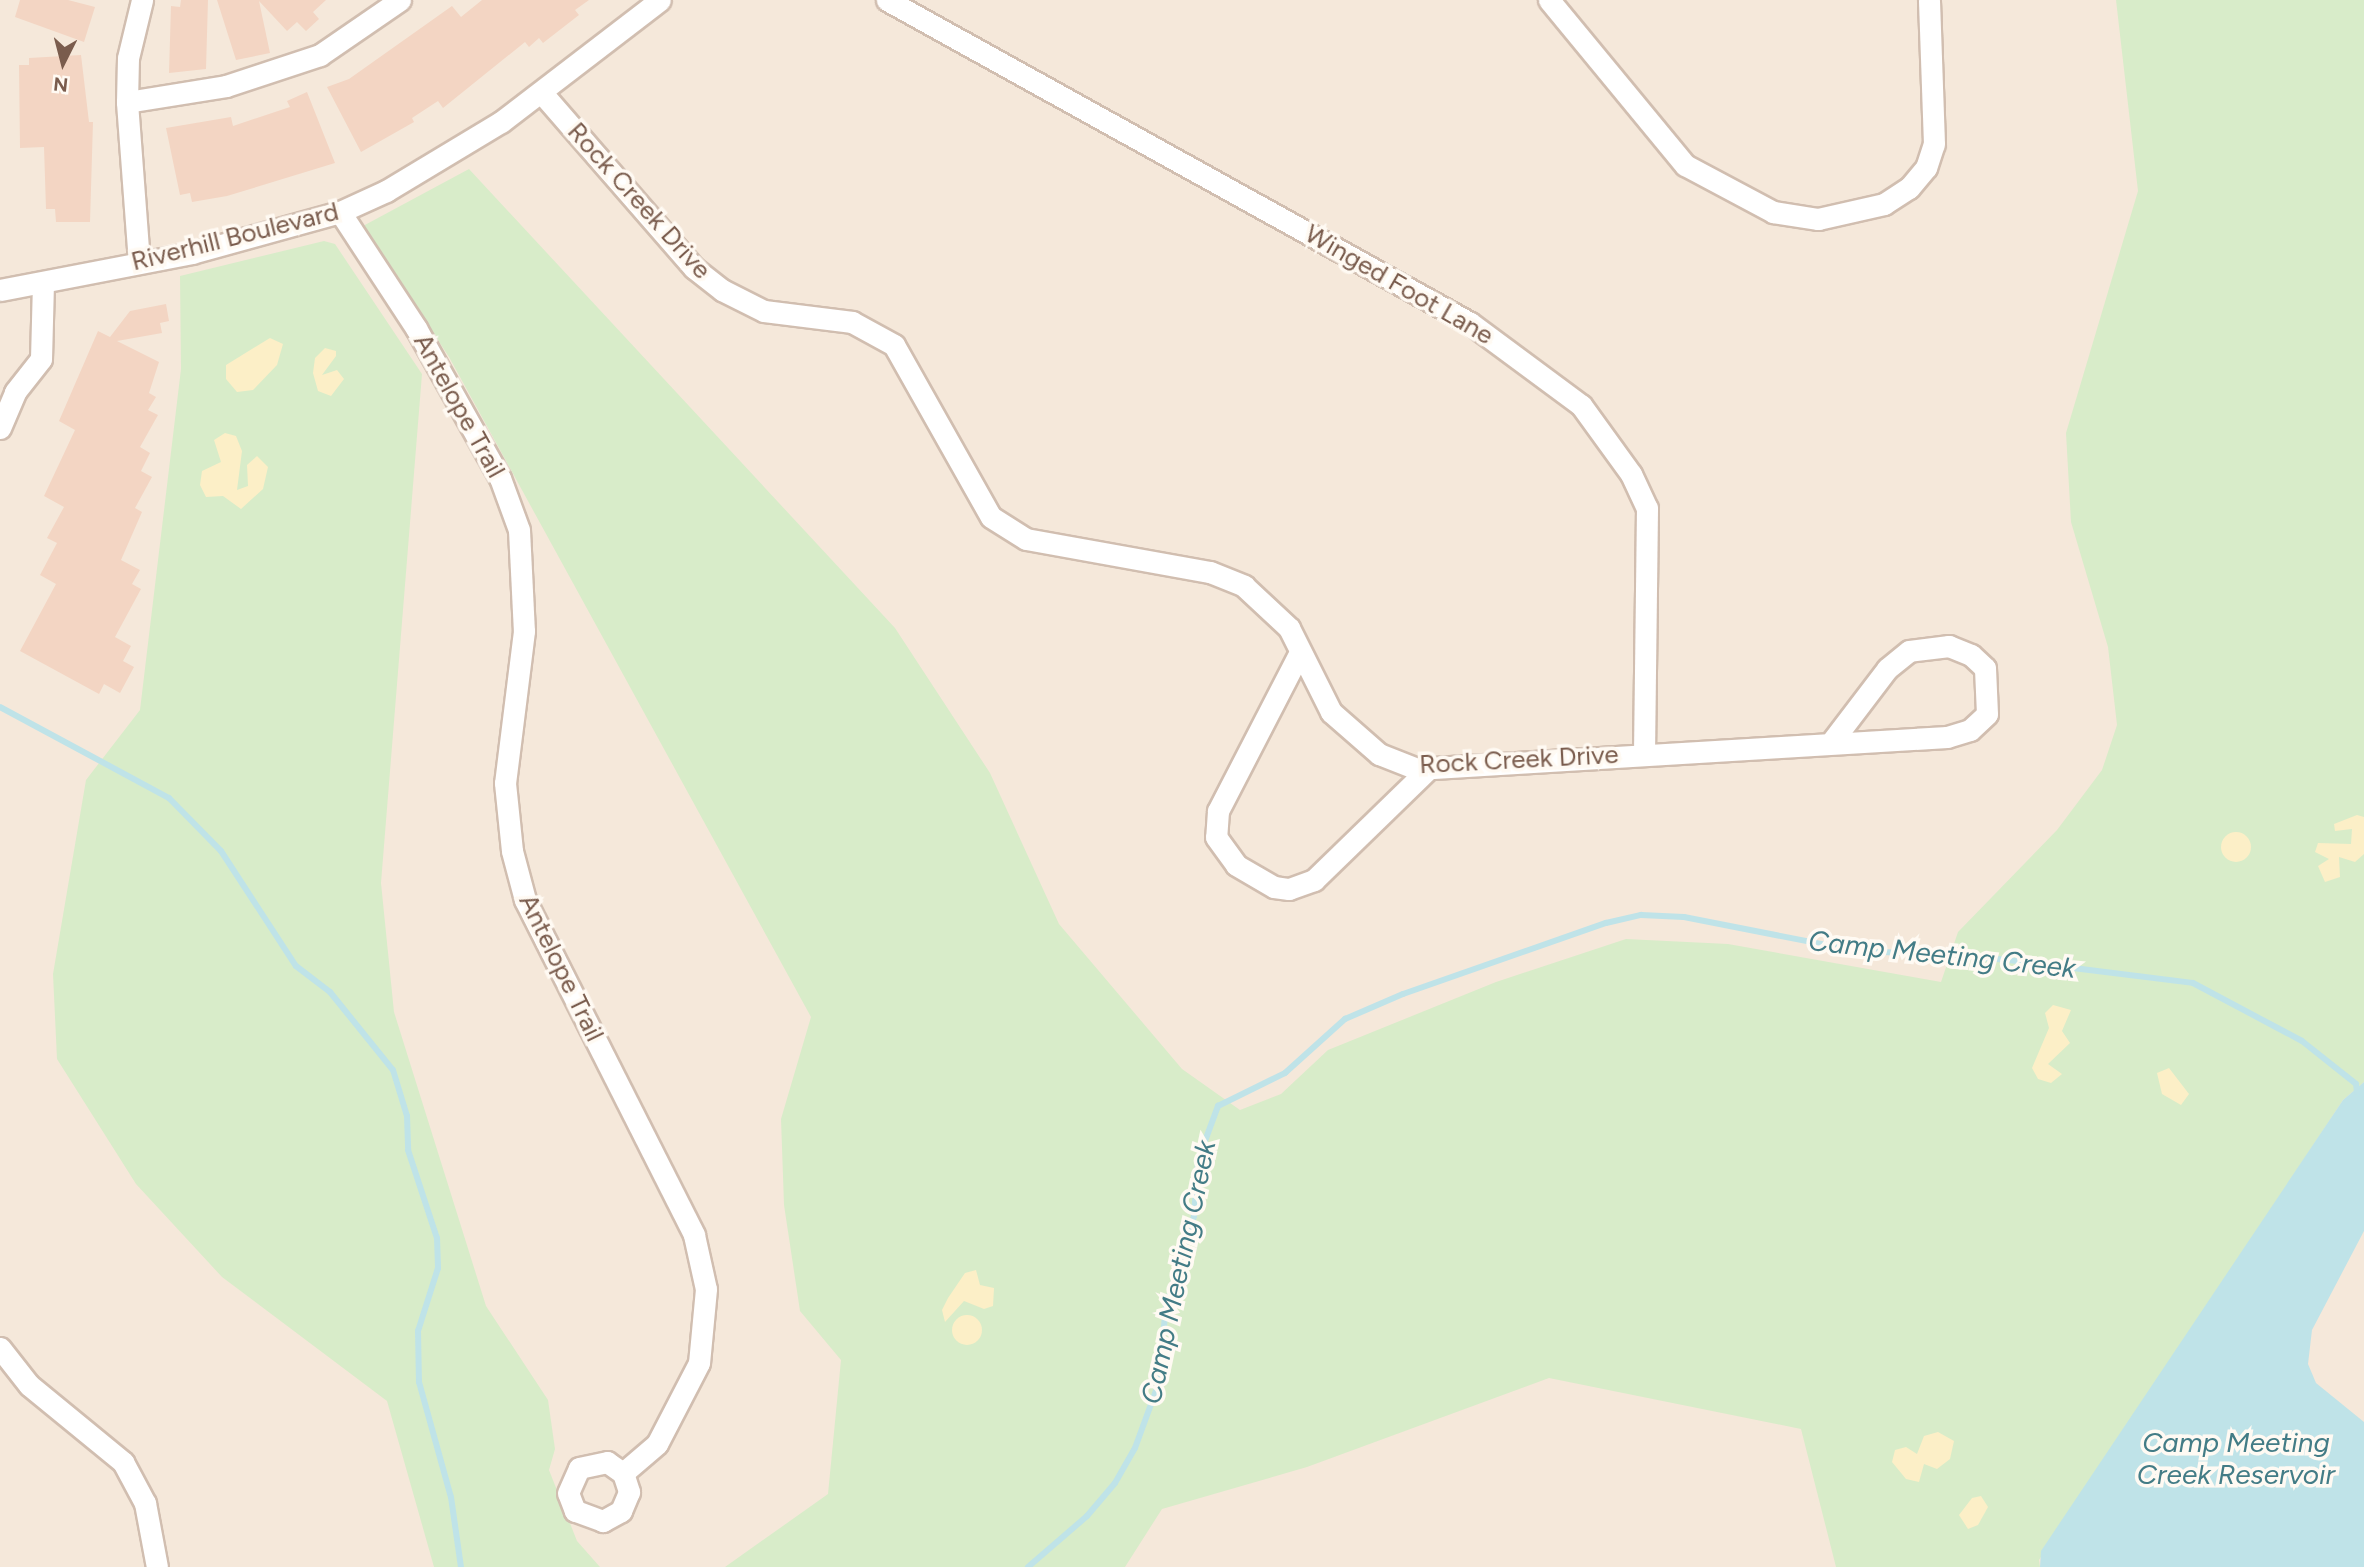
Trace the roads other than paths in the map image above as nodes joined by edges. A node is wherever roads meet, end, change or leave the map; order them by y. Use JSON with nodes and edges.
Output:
{"nodes":[{"id":1,"x":142,"y":0,"type":"edge"},
{"id":2,"x":400,"y":0,"type":"edge"},
{"id":3,"x":887,"y":0,"type":"edge"},
{"id":4,"x":1549,"y":0,"type":"edge"},
{"id":5,"x":1929,"y":0,"type":"edge"},
{"id":6,"x":650,"y":3,"type":"edge"},
{"id":7,"x":541,"y":92,"type":"junction"},
{"id":8,"x":127,"y":103,"type":"junction"},
{"id":9,"x":340,"y":212,"type":"junction"},
{"id":10,"x":139,"y":262,"type":"junction"},
{"id":11,"x":43,"y":284,"type":"junction"},
{"id":12,"x":0,"y":290,"type":"edge"},
{"id":13,"x":0,"y":428,"type":"edge"},
{"id":14,"x":1299,"y":654,"type":"junction"},
{"id":15,"x":1833,"y":740,"type":"junction"},
{"id":16,"x":1644,"y":753,"type":"junction"},
{"id":17,"x":1429,"y":768,"type":"junction"},
{"id":18,"x":0,"y":1348,"type":"edge"},
{"id":19,"x":623,"y":1473,"type":"dead end"},
{"id":20,"x":157,"y":1567,"type":"edge"}],
"edges":[{"from":1,"to":8,"type":"street"},
{"from":2,"to":8,"type":"street"},
{"from":3,"to":16,"type":"street","name":"Winged Foot Lane"},
{"from":4,"to":5,"type":"street"},
{"from":6,"to":7,"type":"street","name":"Riverhill Boulevard"},
{"from":7,"to":9,"type":"street","name":"Riverhill Boulevard"},
{"from":7,"to":14,"type":"street","name":"Rock Creek Drive"},
{"from":8,"to":10,"type":"street"},
{"from":9,"to":10,"type":"street","name":"Riverhill Boulevard"},
{"from":9,"to":19,"type":"street","name":"Antelope Trail"},
{"from":10,"to":11,"type":"street","name":"Riverhill Boulevard"},
{"from":11,"to":12,"type":"street","name":"Riverhill Boulevard"},
{"from":11,"to":13,"type":"street"},
{"from":14,"to":17,"type":"street","name":"Rock Creek Drive"},
{"from":14,"to":17,"type":"street"},
{"from":15,"to":15,"type":"street","name":"Rock Creek Drive"},
{"from":15,"to":16,"type":"street","name":"Rock Creek Drive"},
{"from":16,"to":17,"type":"street","name":"Rock Creek Drive"},
{"from":18,"to":20,"type":"street"}]}
